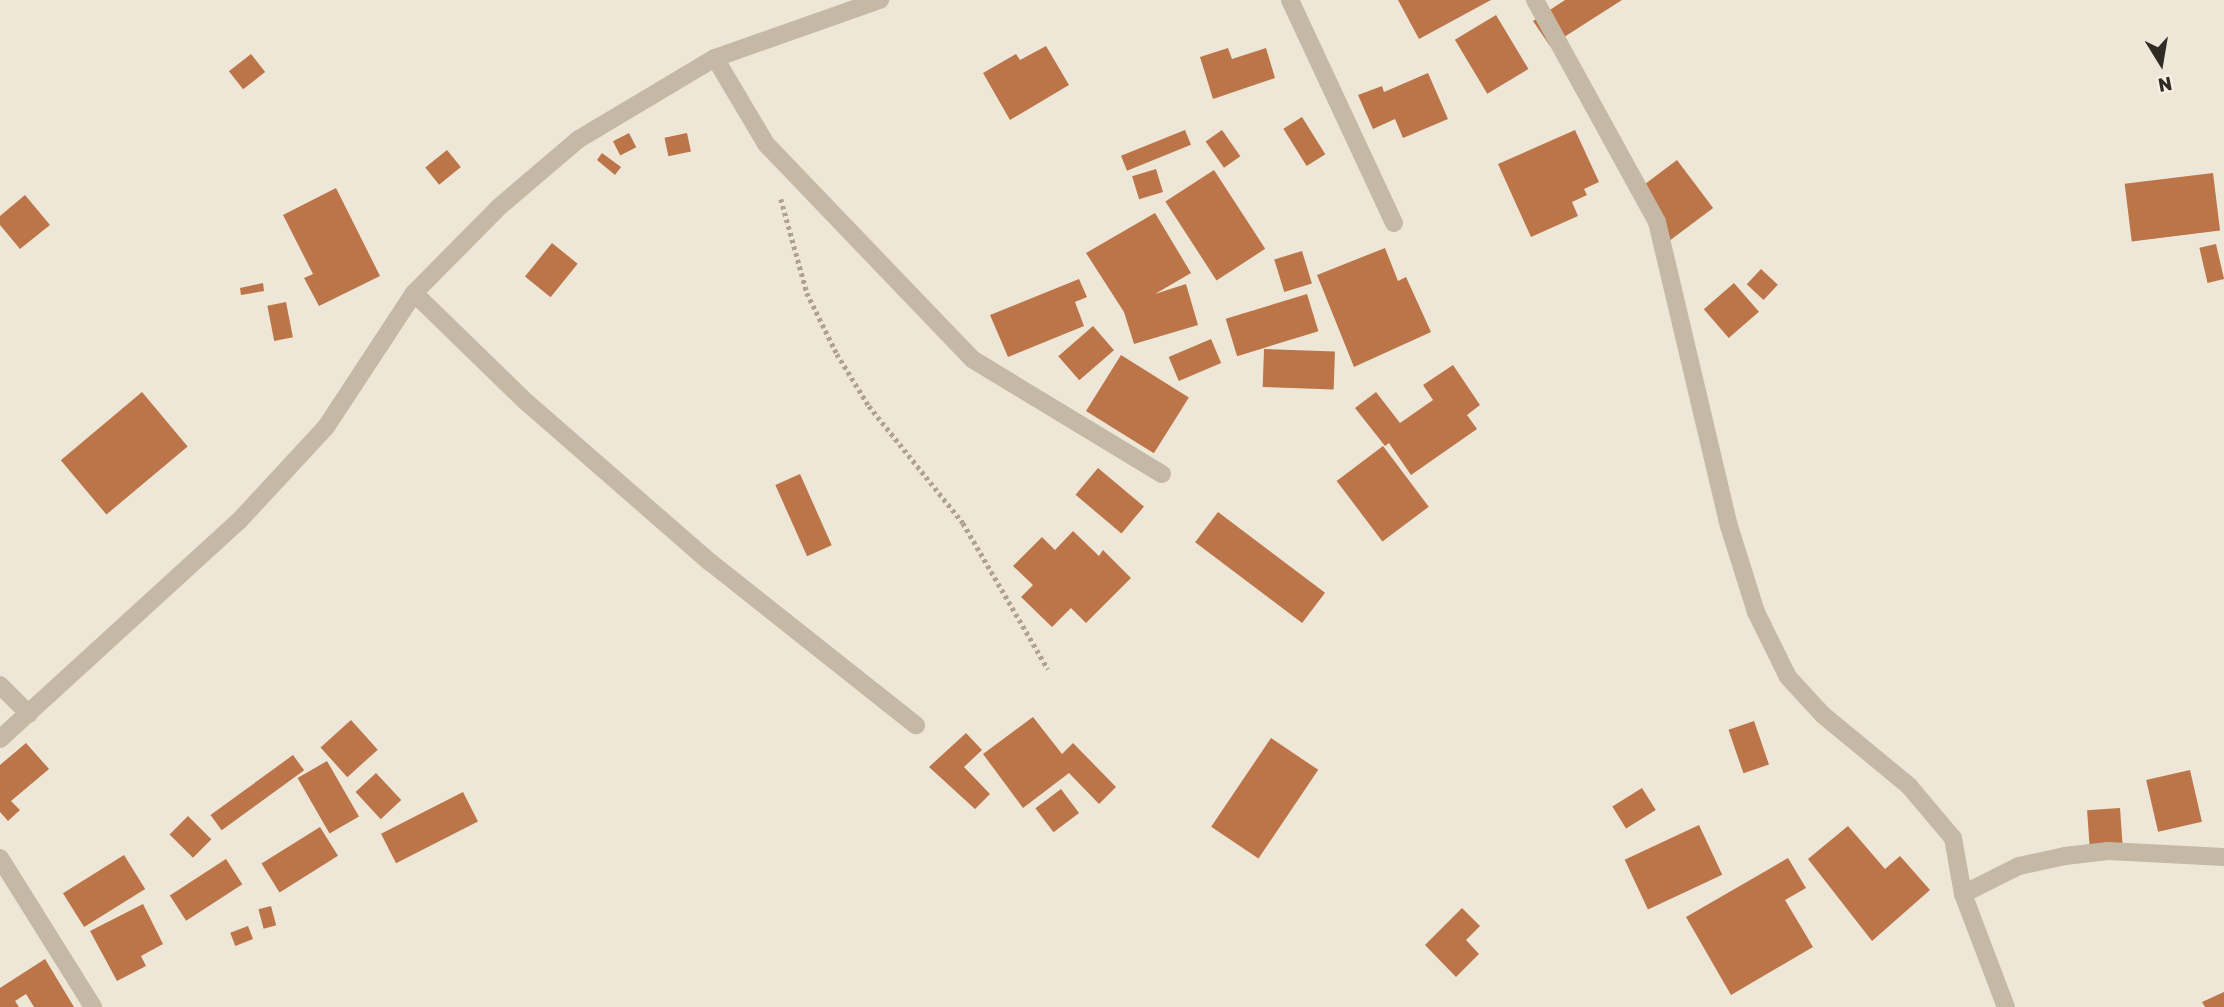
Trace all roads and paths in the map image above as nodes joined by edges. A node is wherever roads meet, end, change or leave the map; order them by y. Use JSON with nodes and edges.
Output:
{"nodes":[{"id":1,"x":880,"y":0,"type":"edge"},
{"id":2,"x":1290,"y":0,"type":"edge"},
{"id":3,"x":1535,"y":0,"type":"edge"},
{"id":4,"x":715,"y":58,"type":"junction"},
{"id":5,"x":779,"y":194,"type":"dead end"},
{"id":6,"x":1394,"y":223,"type":"dead end"},
{"id":7,"x":414,"y":293,"type":"junction"},
{"id":8,"x":1162,"y":474,"type":"dead end"},
{"id":9,"x":1048,"y":669,"type":"dead end"},
{"id":10,"x":0,"y":685,"type":"edge"},
{"id":11,"x":29,"y":714,"type":"junction"},
{"id":12,"x":916,"y":724,"type":"dead end"},
{"id":13,"x":0,"y":739,"type":"edge"},
{"id":14,"x":2224,"y":857,"type":"edge"},
{"id":15,"x":0,"y":858,"type":"edge"},
{"id":16,"x":1963,"y":894,"type":"junction"},
{"id":17,"x":93,"y":1007,"type":"edge"},
{"id":18,"x":2006,"y":1007,"type":"edge"}],
"edges":[{"from":1,"to":4,"type":"street"},
{"from":2,"to":6,"type":"street"},
{"from":3,"to":16,"type":"street"},
{"from":4,"to":7,"type":"street"},
{"from":4,"to":8,"type":"street"},
{"from":5,"to":9,"type":"path"},
{"from":7,"to":11,"type":"street"},
{"from":7,"to":12,"type":"street"},
{"from":10,"to":11,"type":"street"},
{"from":11,"to":13,"type":"street"},
{"from":14,"to":16,"type":"street"},
{"from":15,"to":17,"type":"street"},
{"from":16,"to":18,"type":"street"}]}
